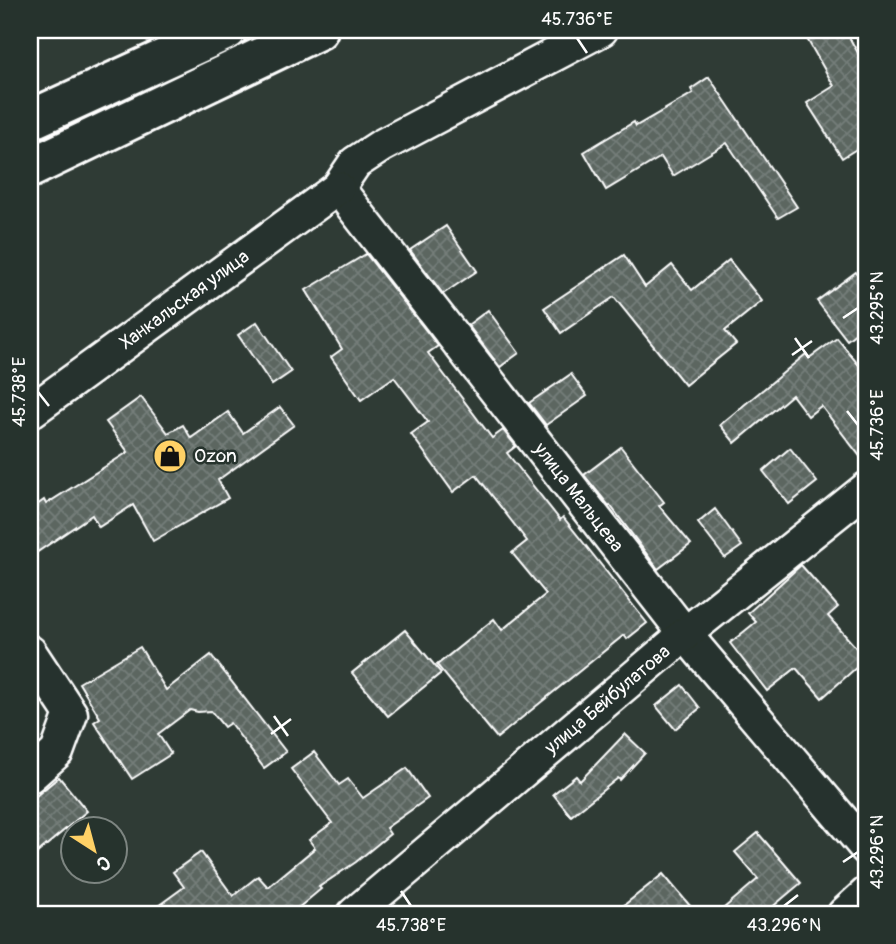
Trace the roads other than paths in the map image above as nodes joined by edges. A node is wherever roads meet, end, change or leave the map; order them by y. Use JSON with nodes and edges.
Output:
{"nodes":[{"id":1,"x":227,"y":30,"type":"edge"},
{"id":2,"x":318,"y":30,"type":"edge"},
{"id":3,"x":601,"y":30,"type":"edge"},
{"id":4,"x":30,"y":120,"type":"edge"},
{"id":5,"x":30,"y":168,"type":"edge"},
{"id":6,"x":338,"y":188,"type":"junction"},
{"id":7,"x":30,"y":412,"type":"edge"},
{"id":8,"x":866,"y":489,"type":"edge"},
{"id":9,"x":685,"y":634,"type":"junction"},
{"id":10,"x":30,"y":652,"type":"edge"},
{"id":11,"x":30,"y":776,"type":"edge"},
{"id":12,"x":866,"y":848,"type":"edge"},
{"id":13,"x":866,"y":894,"type":"edge"},
{"id":14,"x":354,"y":914,"type":"edge"},
{"id":15,"x":844,"y":914,"type":"edge"}],
"edges":[{"from":1,"to":4,"type":"main road"},
{"from":2,"to":5,"type":"main road"},
{"from":3,"to":6,"type":"street"},
{"from":6,"to":7,"type":"street","name":"Ханкальская улица"},
{"from":6,"to":9,"type":"street","name":"улица Мальцева"},
{"from":8,"to":9,"type":"street","name":"улица Бейбулатова"},
{"from":9,"to":12,"type":"street","name":"улица Мальцева"},
{"from":9,"to":14,"type":"street","name":"улица Бейбулатова"},
{"from":10,"to":11,"type":"street"},
{"from":13,"to":15,"type":"street"}]}
